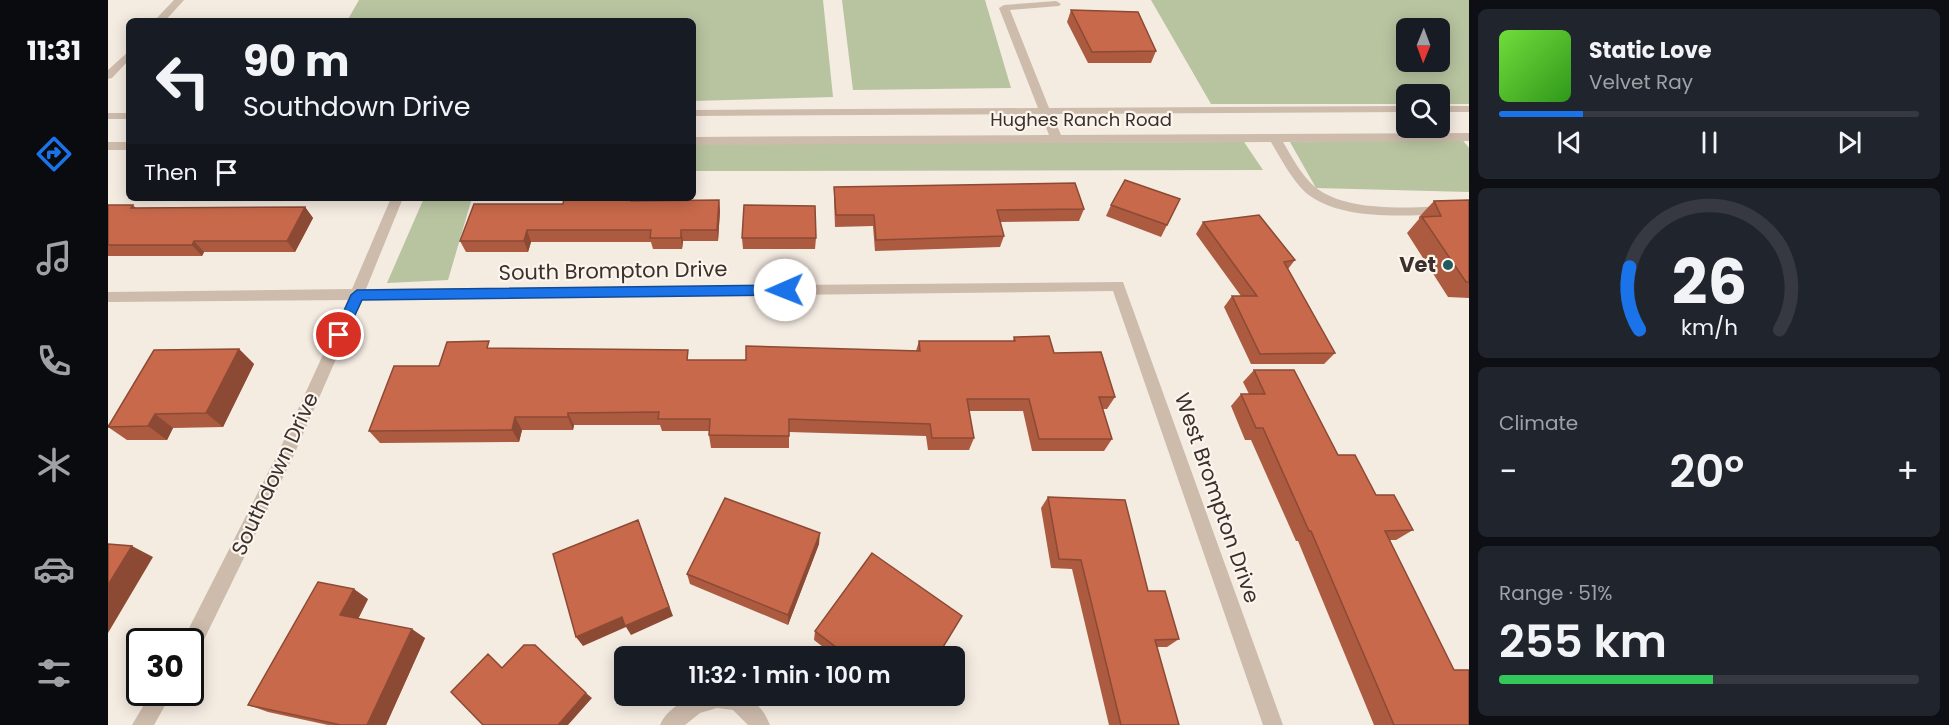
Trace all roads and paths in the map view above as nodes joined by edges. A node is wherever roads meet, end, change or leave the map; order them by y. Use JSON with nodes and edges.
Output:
{"nodes":[{"id":1,"x":179,"y":0,"type":"edge"},
{"id":2,"x":1056,"y":4,"type":"dead end"},
{"id":3,"x":162,"y":18,"type":"edge"},
{"id":4,"x":126,"y":57,"type":"edge"},
{"id":5,"x":108,"y":76,"type":"edge"},
{"id":6,"x":1396,"y":109,"type":"edge"},
{"id":7,"x":1450,"y":109,"type":"edge"},
{"id":8,"x":1469,"y":109,"type":"edge"},
{"id":9,"x":1045,"y":111,"type":"junction"},
{"id":10,"x":696,"y":113,"type":"edge"},
{"id":11,"x":108,"y":116,"type":"edge"},
{"id":12,"x":126,"y":116,"type":"edge"},
{"id":13,"x":1274,"y":136,"type":"junction"},
{"id":14,"x":1469,"y":137,"type":"edge"},
{"id":15,"x":1056,"y":138,"type":"junction"},
{"id":16,"x":696,"y":141,"type":"edge"},
{"id":17,"x":108,"y":146,"type":"edge"},
{"id":18,"x":126,"y":146,"type":"edge"},
{"id":19,"x":396,"y":201,"type":"edge"},
{"id":20,"x":1469,"y":209,"type":"edge"},
{"id":21,"x":1118,"y":286,"type":"joint"},
{"id":22,"x":357,"y":295,"type":"junction"},
{"id":23,"x":108,"y":297,"type":"edge"},
{"id":24,"x":200,"y":628,"type":"edge"},
{"id":25,"x":154,"y":706,"type":"edge"},
{"id":26,"x":142,"y":725,"type":"edge"},
{"id":27,"x":670,"y":725,"type":"edge"},
{"id":28,"x":760,"y":725,"type":"edge"},
{"id":29,"x":1273,"y":725,"type":"edge"}],
"edges":[{"from":1,"to":3,"type":"street"},
{"from":2,"to":9,"type":"street"},
{"from":4,"to":5,"type":"street"},
{"from":6,"to":9,"type":"street","name":"Hughes Ranch Road"},
{"from":7,"to":8,"type":"street"},
{"from":9,"to":10,"type":"street","name":"Hughes Ranch Road"},
{"from":9,"to":15,"type":"street"},
{"from":11,"to":12,"type":"street"},
{"from":13,"to":14,"type":"street","name":"Hughes Ranch Road"},
{"from":13,"to":15,"type":"street","name":"Hughes Ranch Road"},
{"from":13,"to":20,"type":"street"},
{"from":15,"to":16,"type":"street","name":"Hughes Ranch Road"},
{"from":17,"to":18,"type":"street"},
{"from":19,"to":22,"type":"street","name":"Southdown Drive"},
{"from":21,"to":22,"type":"street","name":"South Brompton Drive"},
{"from":21,"to":29,"type":"street","name":"West Brompton Drive"},
{"from":22,"to":23,"type":"street","name":"South Brompton Drive"},
{"from":22,"to":24,"type":"street","name":"Southdown Drive"},
{"from":25,"to":26,"type":"street"},
{"from":27,"to":28,"type":"street"}]}
